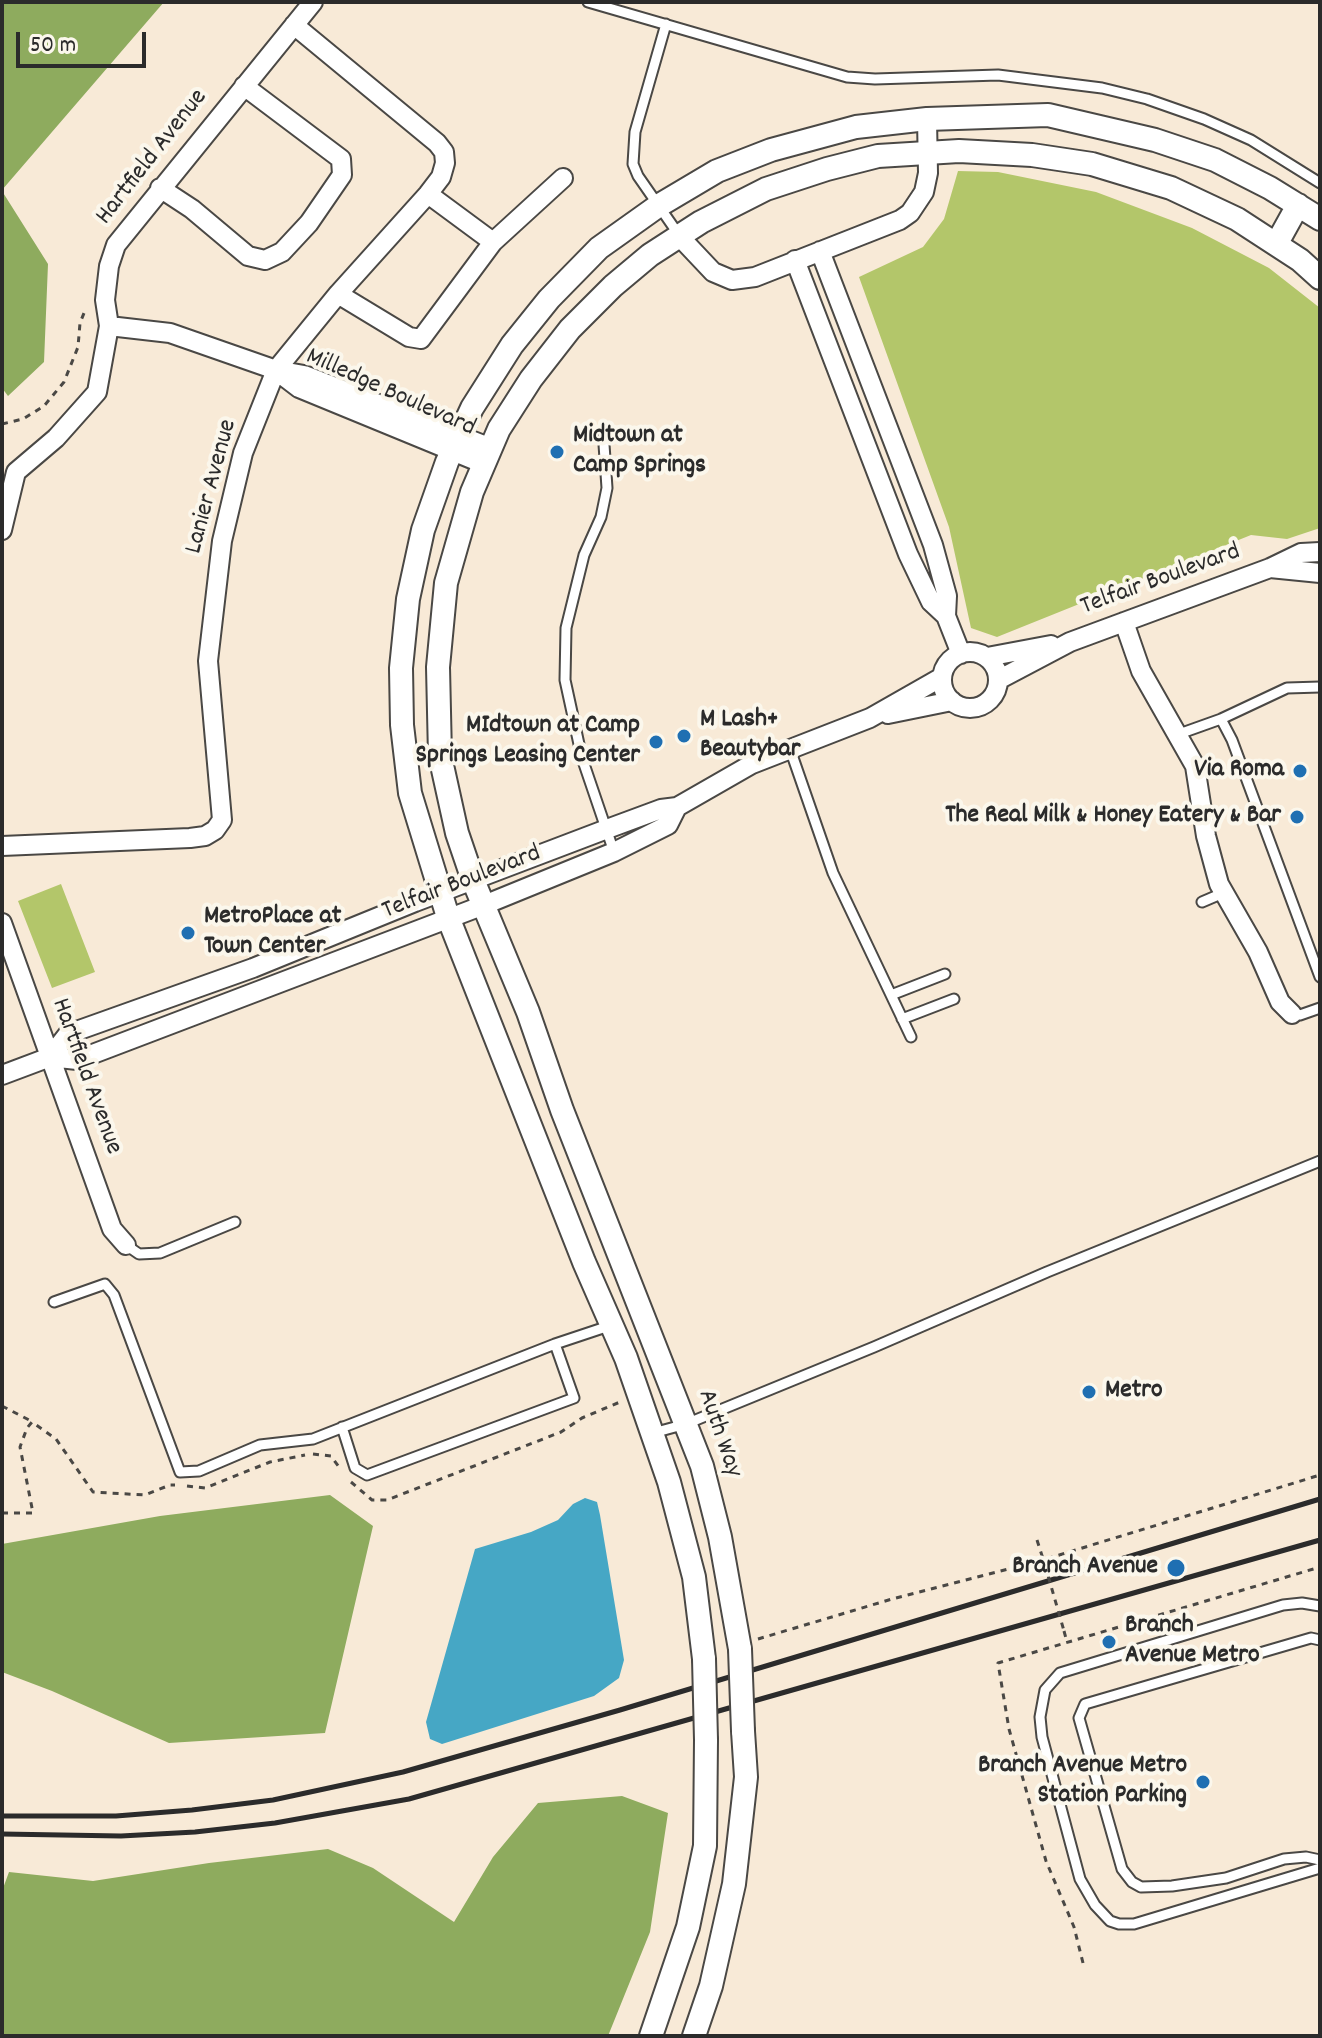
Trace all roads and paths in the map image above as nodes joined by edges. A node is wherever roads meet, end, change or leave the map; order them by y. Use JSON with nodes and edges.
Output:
{"nodes":[{"id":1,"x":313,"y":2,"type":"edge"},
{"id":2,"x":588,"y":2,"type":"edge"},
{"id":3,"x":666,"y":24,"type":"junction"},
{"id":4,"x":294,"y":25,"type":"junction"},
{"id":5,"x":244,"y":86,"type":"junction"},
{"id":6,"x":927,"y":119,"type":"junction"},
{"id":7,"x":928,"y":153,"type":"junction"},
{"id":8,"x":563,"y":178,"type":"dead end"},
{"id":9,"x":1319,"y":181,"type":"edge"},
{"id":10,"x":160,"y":188,"type":"junction"},
{"id":11,"x":428,"y":194,"type":"junction"},
{"id":12,"x":1298,"y":205,"type":"junction"},
{"id":13,"x":658,"y":206,"type":"junction"},
{"id":14,"x":1320,"y":219,"type":"edge"},
{"id":15,"x":679,"y":236,"type":"junction"},
{"id":16,"x":493,"y":242,"type":"junction"},
{"id":17,"x":1277,"y":243,"type":"junction"},
{"id":18,"x":820,"y":251,"type":"junction"},
{"id":19,"x":795,"y":260,"type":"junction"},
{"id":20,"x":1320,"y":278,"type":"edge"},
{"id":21,"x":338,"y":294,"type":"junction"},
{"id":22,"x":86,"y":308,"type":"dead end"},
{"id":23,"x":109,"y":326,"type":"junction"},
{"id":24,"x":276,"y":370,"type":"junction"},
{"id":25,"x":2,"y":424,"type":"edge"},
{"id":26,"x":603,"y":430,"type":"dead end"},
{"id":27,"x":456,"y":443,"type":"junction"},
{"id":28,"x":487,"y":456,"type":"junction"},
{"id":29,"x":2,"y":530,"type":"edge"},
{"id":30,"x":1320,"y":552,"type":"edge"},
{"id":31,"x":1270,"y":568,"type":"junction"},
{"id":32,"x":1320,"y":573,"type":"edge"},
{"id":33,"x":946,"y":616,"type":"junction"},
{"id":34,"x":1124,"y":622,"type":"junction"},
{"id":35,"x":1070,"y":642,"type":"junction"},
{"id":36,"x":961,"y":654,"type":"junction"},
{"id":37,"x":987,"y":657,"type":"junction"},
{"id":38,"x":942,"y":677,"type":"junction"},
{"id":39,"x":998,"y":680,"type":"junction"},
{"id":40,"x":1320,"y":687,"type":"edge"},
{"id":41,"x":952,"y":701,"type":"junction"},
{"id":42,"x":870,"y":718,"type":"junction"},
{"id":43,"x":1221,"y":719,"type":"junction"},
{"id":44,"x":1179,"y":734,"type":"junction"},
{"id":45,"x":790,"y":749,"type":"junction"},
{"id":46,"x":677,"y":807,"type":"junction"},
{"id":47,"x":607,"y":829,"type":"junction"},
{"id":48,"x":2,"y":846,"type":"edge"},
{"id":49,"x":614,"y":852,"type":"junction"},
{"id":50,"x":473,"y":880,"type":"junction"},
{"id":51,"x":440,"y":888,"type":"junction"},
{"id":52,"x":1223,"y":893,"type":"junction"},
{"id":53,"x":1202,"y":902,"type":"dead end"},
{"id":54,"x":484,"y":905,"type":"junction"},
{"id":55,"x":448,"y":917,"type":"junction"},
{"id":56,"x":2,"y":923,"type":"edge"},
{"id":57,"x":945,"y":974,"type":"dead end"},
{"id":58,"x":1320,"y":977,"type":"edge"},
{"id":59,"x":198,"y":987,"type":"junction"},
{"id":60,"x":891,"y":995,"type":"junction"},
{"id":61,"x":954,"y":999,"type":"dead end"},
{"id":62,"x":1320,"y":1008,"type":"edge"},
{"id":63,"x":208,"y":1009,"type":"junction"},
{"id":64,"x":1292,"y":1014,"type":"joint"},
{"id":65,"x":902,"y":1019,"type":"junction"},
{"id":66,"x":911,"y":1037,"type":"dead end"},
{"id":67,"x":50,"y":1057,"type":"junction"},
{"id":68,"x":2,"y":1075,"type":"edge"},
{"id":69,"x":1320,"y":1161,"type":"edge"},
{"id":70,"x":235,"y":1222,"type":"dead end"},
{"id":71,"x":126,"y":1245,"type":"joint"},
{"id":72,"x":54,"y":1302,"type":"dead end"},
{"id":73,"x":612,"y":1325,"type":"junction"},
{"id":74,"x":555,"y":1344,"type":"junction"},
{"id":75,"x":620,"y":1402,"type":"dead end"},
{"id":76,"x":2,"y":1406,"type":"edge"},
{"id":77,"x":32,"y":1422,"type":"junction"},
{"id":78,"x":686,"y":1424,"type":"junction"},
{"id":79,"x":342,"y":1427,"type":"junction"},
{"id":80,"x":652,"y":1434,"type":"junction"},
{"id":81,"x":1320,"y":1475,"type":"edge"},
{"id":82,"x":2,"y":1513,"type":"edge"},
{"id":83,"x":1037,"y":1540,"type":"dead end"},
{"id":84,"x":1044,"y":1562,"type":"junction"},
{"id":85,"x":1320,"y":1606,"type":"edge"},
{"id":86,"x":1320,"y":1640,"type":"edge"},
{"id":87,"x":1067,"y":1642,"type":"dead end"},
{"id":88,"x":739,"y":1646,"type":"junction"},
{"id":89,"x":1320,"y":1860,"type":"edge"},
{"id":90,"x":1320,"y":1868,"type":"edge"},
{"id":91,"x":651,"y":2036,"type":"edge"},
{"id":92,"x":694,"y":2036,"type":"edge"}],
"edges":[{"from":1,"to":4,"type":"street","name":"Hartfield Avenue"},
{"from":2,"to":3,"type":"lane"},
{"from":3,"to":9,"type":"lane"},
{"from":3,"to":13,"type":"lane"},
{"from":4,"to":5,"type":"street","name":"Hartfield Avenue"},
{"from":4,"to":11,"type":"street","name":"Lanier Avenue"},
{"from":5,"to":10,"type":"street","name":"Hartfield Avenue"},
{"from":5,"to":10,"type":"street"},
{"from":6,"to":7,"type":"street"},
{"from":6,"to":12,"type":"street"},
{"from":6,"to":13,"type":"street"},
{"from":7,"to":15,"type":"street","name":"Auth Way"},
{"from":7,"to":17,"type":"street","name":"Auth Way"},
{"from":7,"to":18,"type":"street"},
{"from":8,"to":16,"type":"street"},
{"from":10,"to":23,"type":"street","name":"Hartfield Avenue"},
{"from":11,"to":16,"type":"street"},
{"from":11,"to":21,"type":"street","name":"Lanier Avenue"},
{"from":12,"to":14,"type":"street"},
{"from":12,"to":17,"type":"street"},
{"from":13,"to":15,"type":"lane"},
{"from":13,"to":27,"type":"street"},
{"from":15,"to":19,"type":"street"},
{"from":15,"to":28,"type":"street","name":"Auth Way"},
{"from":16,"to":21,"type":"street"},
{"from":17,"to":20,"type":"street","name":"Auth Way"},
{"from":18,"to":19,"type":"street"},
{"from":18,"to":33,"type":"street"},
{"from":19,"to":33,"type":"street"},
{"from":21,"to":24,"type":"street","name":"Lanier Avenue"},
{"from":22,"to":25,"type":"path"},
{"from":23,"to":24,"type":"street","name":"Milledge Boulevard"},
{"from":23,"to":29,"type":"street","name":"Hartfield Avenue"},
{"from":24,"to":27,"type":"street","name":"Milledge Boulevard"},
{"from":24,"to":48,"type":"street","name":"Lanier Avenue"},
{"from":26,"to":47,"type":"lane"},
{"from":27,"to":28,"type":"street","name":"Milledge Boulevard"},
{"from":27,"to":51,"type":"street"},
{"from":28,"to":50,"type":"street","name":"Auth Way"},
{"from":30,"to":31,"type":"street","name":"Telfair Boulevard"},
{"from":31,"to":32,"type":"street","name":"Telfair Boulevard"},
{"from":31,"to":34,"type":"street","name":"Telfair Boulevard"},
{"from":33,"to":36,"type":"street"},
{"from":34,"to":35,"type":"street","name":"Telfair Boulevard"},
{"from":34,"to":44,"type":"street"},
{"from":35,"to":37,"type":"street","name":"Telfair Boulevard"},
{"from":35,"to":39,"type":"street","name":"Telfair Boulevard"},
{"from":36,"to":37,"type":"street"},
{"from":36,"to":38,"type":"street"},
{"from":37,"to":39,"type":"street"},
{"from":38,"to":41,"type":"street"},
{"from":38,"to":42,"type":"street","name":"Telfair Boulevard"},
{"from":39,"to":41,"type":"street"},
{"from":40,"to":43,"type":"lane"},
{"from":41,"to":42,"type":"street","name":"Telfair Boulevard"},
{"from":42,"to":45,"type":"street","name":"Telfair Boulevard"},
{"from":43,"to":44,"type":"lane"},
{"from":43,"to":58,"type":"lane"},
{"from":44,"to":52,"type":"street"},
{"from":45,"to":46,"type":"street","name":"Telfair Boulevard"},
{"from":45,"to":60,"type":"lane"},
{"from":46,"to":47,"type":"street","name":"Telfair Boulevard"},
{"from":46,"to":49,"type":"street","name":"Telfair Boulevard"},
{"from":47,"to":49,"type":"lane"},
{"from":47,"to":50,"type":"street","name":"Telfair Boulevard"},
{"from":49,"to":54,"type":"street","name":"Telfair Boulevard"},
{"from":50,"to":51,"type":"street","name":"Telfair Boulevard"},
{"from":50,"to":54,"type":"street","name":"Auth Way"},
{"from":51,"to":55,"type":"street"},
{"from":51,"to":59,"type":"street","name":"Telfair Boulevard"},
{"from":52,"to":53,"type":"lane"},
{"from":52,"to":64,"type":"street"},
{"from":54,"to":55,"type":"street","name":"Telfair Boulevard"},
{"from":54,"to":78,"type":"street","name":"Auth Way"},
{"from":55,"to":63,"type":"street","name":"Telfair Boulevard"},
{"from":55,"to":73,"type":"street"},
{"from":56,"to":67,"type":"street","name":"Hartfield Avenue"},
{"from":57,"to":60,"type":"lane"},
{"from":59,"to":63,"type":"street"},
{"from":59,"to":67,"type":"street","name":"Telfair Boulevard"},
{"from":60,"to":65,"type":"lane"},
{"from":61,"to":65,"type":"lane"},
{"from":62,"to":64,"type":"lane"},
{"from":63,"to":67,"type":"street","name":"Telfair Boulevard"},
{"from":65,"to":66,"type":"lane"},
{"from":67,"to":68,"type":"street","name":"Telfair Boulevard"},
{"from":67,"to":71,"type":"street","name":"Hartfield Avenue"},
{"from":69,"to":78,"type":"lane"},
{"from":70,"to":71,"type":"lane"},
{"from":72,"to":79,"type":"lane"},
{"from":73,"to":74,"type":"lane"},
{"from":73,"to":80,"type":"street"},
{"from":74,"to":79,"type":"lane"},
{"from":74,"to":79,"type":"lane"},
{"from":75,"to":77,"type":"path"},
{"from":76,"to":77,"type":"path"},
{"from":77,"to":82,"type":"path"},
{"from":78,"to":80,"type":"lane"},
{"from":78,"to":88,"type":"street","name":"Auth Way"},
{"from":80,"to":91,"type":"street","bridge":true},
{"from":81,"to":84,"type":"path"},
{"from":83,"to":84,"type":"path"},
{"from":84,"to":87,"type":"path","bridge":true},
{"from":84,"to":88,"type":"path"},
{"from":85,"to":90,"type":"lane"},
{"from":86,"to":89,"type":"lane"},
{"from":88,"to":92,"type":"street","name":"Auth Way","bridge":true}]}
